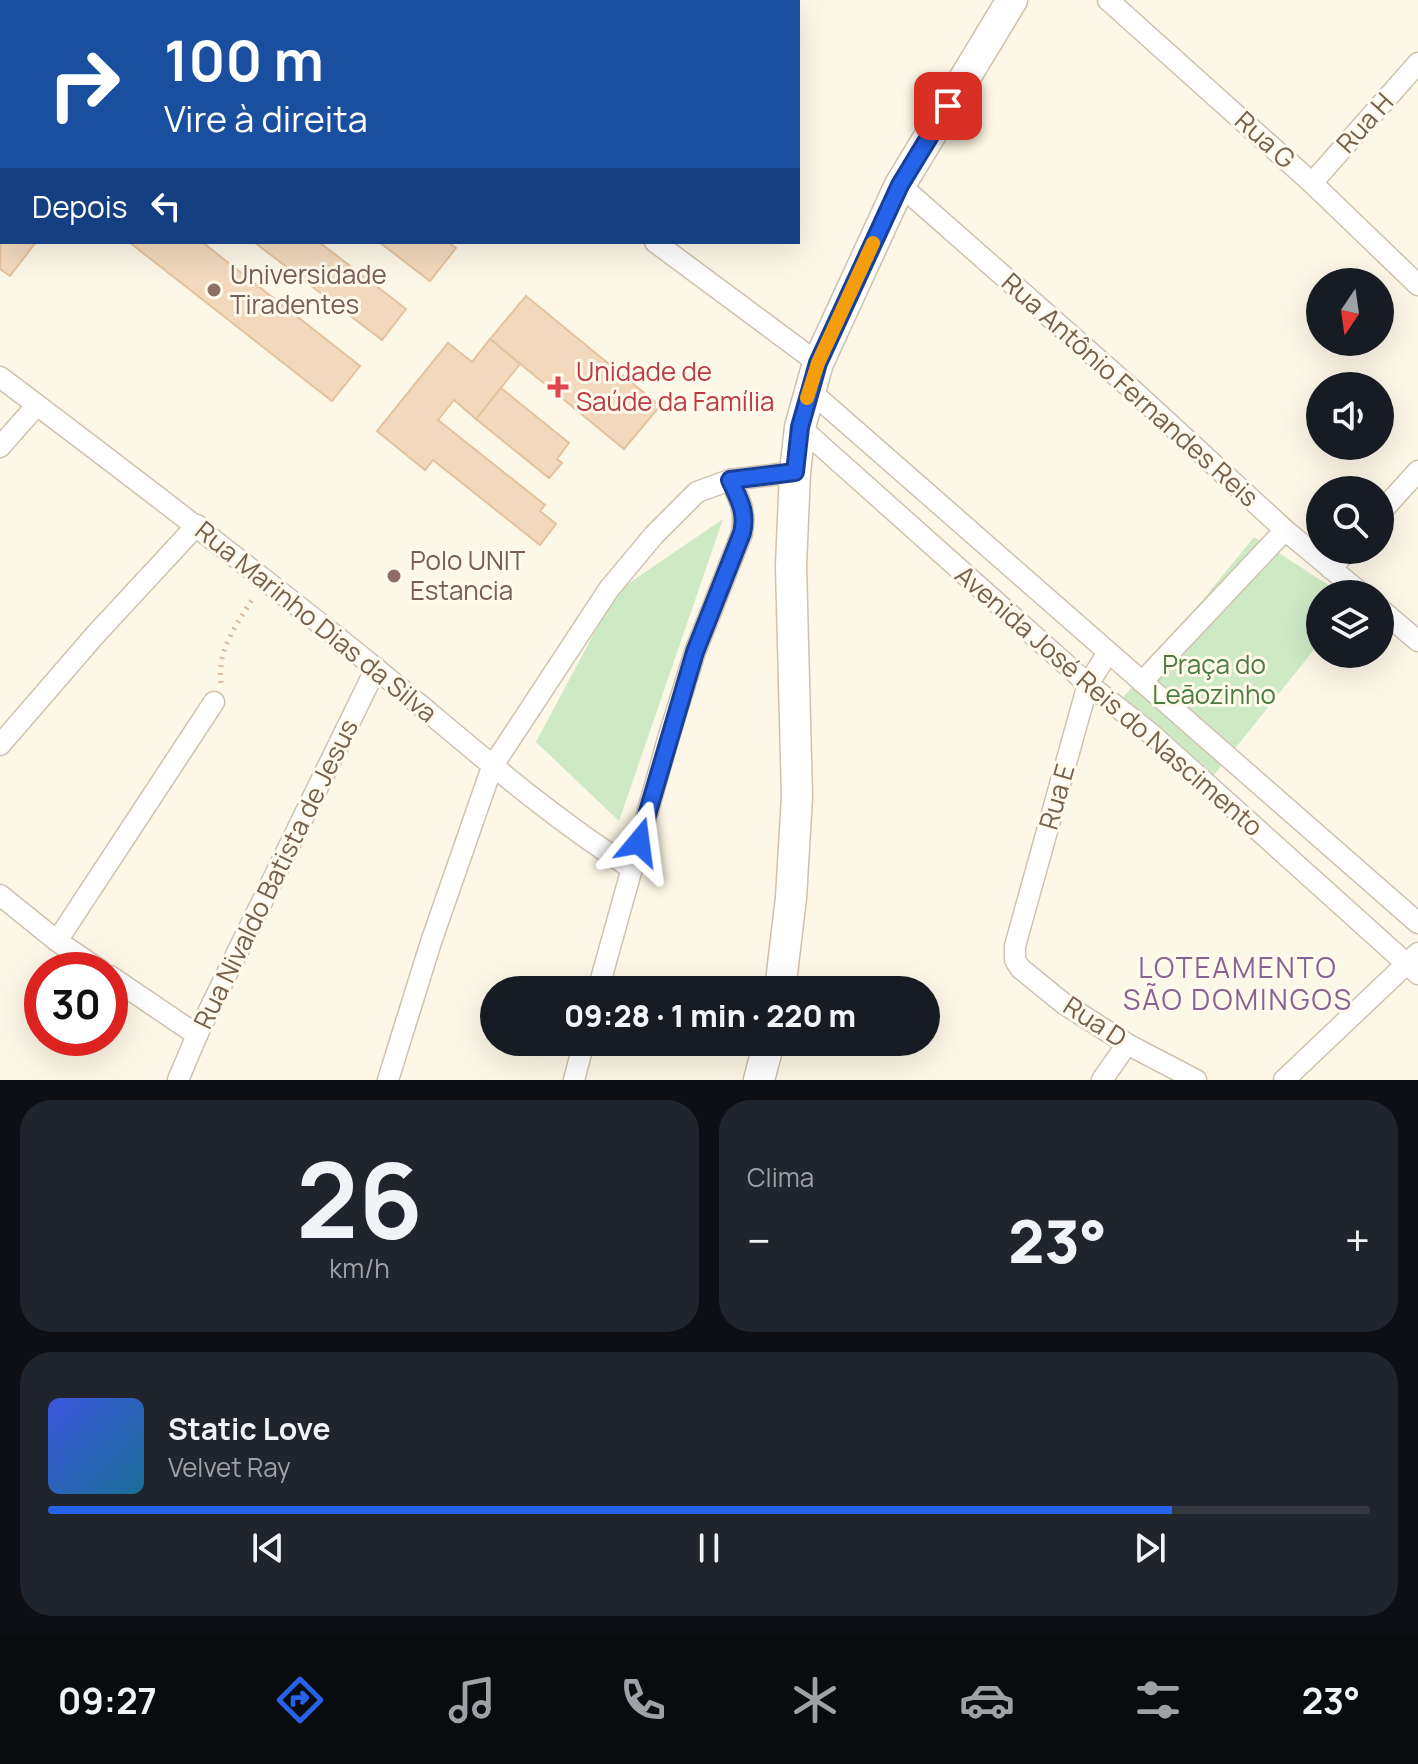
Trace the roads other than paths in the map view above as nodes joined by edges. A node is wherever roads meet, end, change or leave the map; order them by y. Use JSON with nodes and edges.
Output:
{"nodes":[{"id":1,"x":1012,"y":0,"type":"edge"},
{"id":2,"x":1108,"y":0,"type":"edge"},
{"id":3,"x":1418,"y":63,"type":"edge"},
{"id":4,"x":1312,"y":183,"type":"junction"},
{"id":5,"x":900,"y":185,"type":"junction"},
{"id":6,"x":657,"y":244,"type":"edge"},
{"id":7,"x":1418,"y":285,"type":"edge"},
{"id":8,"x":814,"y":376,"type":"junction"},
{"id":9,"x":0,"y":377,"type":"edge"},
{"id":10,"x":37,"y":405,"type":"junction"},
{"id":11,"x":800,"y":427,"type":"junction"},
{"id":12,"x":0,"y":447,"type":"edge"},
{"id":13,"x":1418,"y":471,"type":"edge"},
{"id":14,"x":795,"y":472,"type":"junction"},
{"id":15,"x":730,"y":480,"type":"junction"},
{"id":16,"x":1394,"y":498,"type":"edge"},
{"id":17,"x":197,"y":525,"type":"junction"},
{"id":18,"x":1285,"y":530,"type":"junction"},
{"id":19,"x":1335,"y":564,"type":"edge"},
{"id":20,"x":1331,"y":569,"type":"junction"},
{"id":21,"x":1345,"y":580,"type":"edge"},
{"id":22,"x":1394,"y":621,"type":"edge"},
{"id":23,"x":1418,"y":641,"type":"edge"},
{"id":24,"x":1108,"y":653,"type":"junction"},
{"id":25,"x":376,"y":668,"type":"junction"},
{"id":26,"x":1142,"y":682,"type":"junction"},
{"id":27,"x":1088,"y":684,"type":"junction"},
{"id":28,"x":214,"y":702,"type":"road end"},
{"id":29,"x":0,"y":745,"type":"edge"},
{"id":30,"x":492,"y":767,"type":"junction"},
{"id":31,"x":631,"y":868,"type":"junction"},
{"id":32,"x":0,"y":895,"type":"edge"},
{"id":33,"x":1418,"y":923,"type":"edge"},
{"id":34,"x":57,"y":941,"type":"junction"},
{"id":35,"x":1015,"y":946,"type":"joint"},
{"id":36,"x":73,"y":952,"type":"edge"},
{"id":37,"x":1414,"y":964,"type":"edge"},
{"id":38,"x":602,"y":976,"type":"edge"},
{"id":39,"x":782,"y":976,"type":"edge"},
{"id":40,"x":128,"y":988,"type":"edge"},
{"id":41,"x":197,"y":1035,"type":"junction"},
{"id":42,"x":1127,"y":1044,"type":"junction"},
{"id":43,"x":580,"y":1056,"type":"edge"},
{"id":44,"x":765,"y":1056,"type":"edge"},
{"id":45,"x":178,"y":1080,"type":"edge"},
{"id":46,"x":388,"y":1080,"type":"edge"},
{"id":47,"x":574,"y":1080,"type":"edge"},
{"id":48,"x":759,"y":1080,"type":"edge"},
{"id":49,"x":1102,"y":1080,"type":"edge"},
{"id":50,"x":1196,"y":1080,"type":"edge"},
{"id":51,"x":1284,"y":1080,"type":"edge"}],
"edges":[{"from":1,"to":5,"type":"street"},
{"from":2,"to":4,"type":"street","name":"Rua G"},
{"from":3,"to":4,"type":"street","name":"Rua H"},
{"from":4,"to":7,"type":"street","name":"Rua G"},
{"from":5,"to":8,"type":"street"},
{"from":5,"to":18,"type":"street","name":"Rua Antônio Fernandes Reis"},
{"from":6,"to":8,"type":"street","name":"Avenida José Reis do Nascimento"},
{"from":8,"to":11,"type":"street"},
{"from":8,"to":24,"type":"street","name":"Avenida José Reis do Nascimento"},
{"from":9,"to":10,"type":"street","name":"Rua Marinho Dias da Silva"},
{"from":10,"to":12,"type":"street"},
{"from":10,"to":17,"type":"street","name":"Rua Marinho Dias da Silva"},
{"from":11,"to":14,"type":"street"},
{"from":11,"to":27,"type":"street","name":"Avenida José Reis do Nascimento"},
{"from":13,"to":16,"type":"street"},
{"from":14,"to":15,"type":"street"},
{"from":14,"to":39,"type":"street"},
{"from":15,"to":30,"type":"street"},
{"from":15,"to":31,"type":"street"},
{"from":17,"to":25,"type":"street","name":"Rua Marinho Dias da Silva"},
{"from":17,"to":29,"type":"street"},
{"from":18,"to":20,"type":"street","name":"Rua Antônio Fernandes Reis"},
{"from":18,"to":26,"type":"street"},
{"from":19,"to":20,"type":"street"},
{"from":20,"to":21,"type":"street","name":"Rua Antônio Fernandes Reis"},
{"from":22,"to":23,"type":"street"},
{"from":24,"to":26,"type":"street","name":"Avenida José Reis do Nascimento"},
{"from":24,"to":27,"type":"street","name":"Rua E"},
{"from":25,"to":30,"type":"street","name":"Rua Marinho Dias da Silva"},
{"from":25,"to":41,"type":"street","name":"Rua Nivaldo Batista de Jesus"},
{"from":26,"to":33,"type":"street","name":"Avenida José Reis do Nascimento"},
{"from":27,"to":35,"type":"street","name":"Rua E"},
{"from":27,"to":37,"type":"street","name":"Avenida José Reis do Nascimento"},
{"from":28,"to":34,"type":"street"},
{"from":30,"to":31,"type":"street","name":"Rua Marinho Dias da Silva"},
{"from":30,"to":46,"type":"street"},
{"from":31,"to":38,"type":"street"},
{"from":32,"to":34,"type":"street"},
{"from":34,"to":36,"type":"street"},
{"from":35,"to":42,"type":"street","name":"Rua D"},
{"from":37,"to":51,"type":"street"},
{"from":40,"to":41,"type":"street"},
{"from":41,"to":45,"type":"street","name":"Rua Nivaldo Batista de Jesus"},
{"from":42,"to":49,"type":"street"},
{"from":42,"to":50,"type":"street","name":"Rua D"},
{"from":43,"to":47,"type":"street"},
{"from":44,"to":48,"type":"street"}]}
